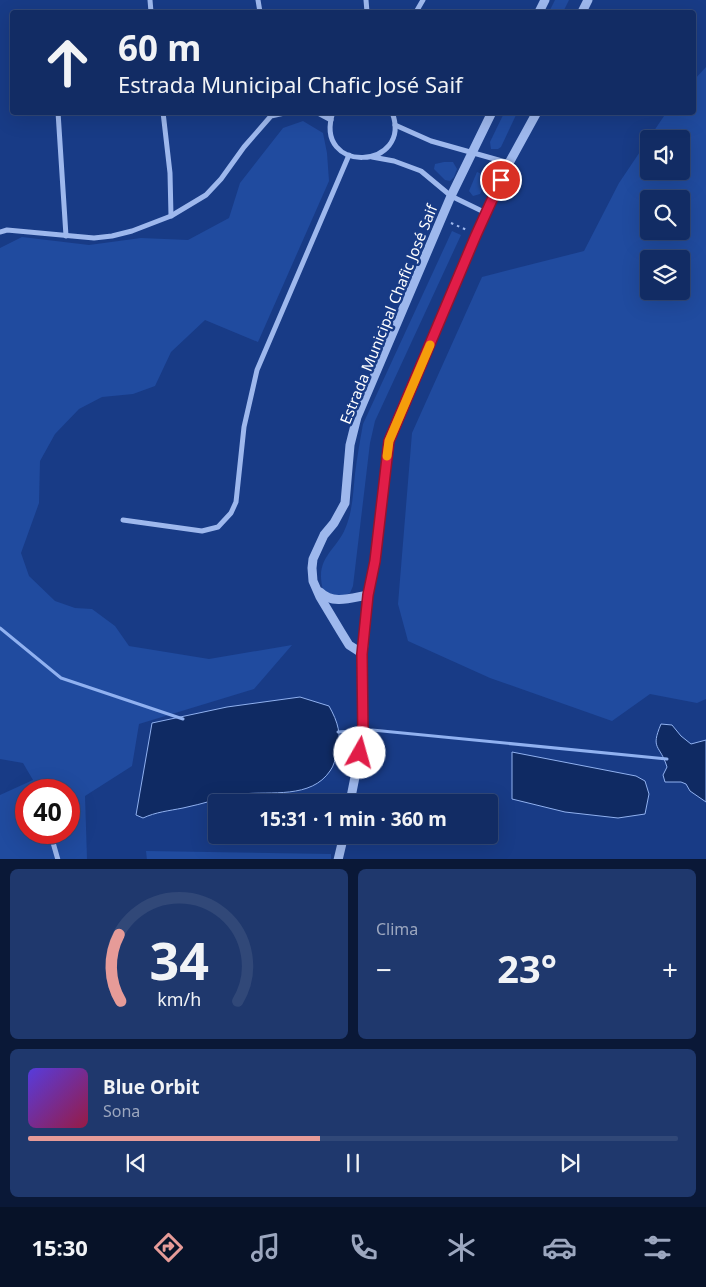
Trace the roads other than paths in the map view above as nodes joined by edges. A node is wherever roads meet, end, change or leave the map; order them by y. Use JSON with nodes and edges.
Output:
{"nodes":[{"id":1,"x":58,"y":115,"type":"edge"},
{"id":2,"x":163,"y":115,"type":"edge"},
{"id":3,"x":270,"y":115,"type":"edge"},
{"id":4,"x":322,"y":115,"type":"edge"},
{"id":5,"x":332,"y":115,"type":"edge"},
{"id":6,"x":393,"y":115,"type":"edge"},
{"id":7,"x":490,"y":115,"type":"edge"},
{"id":8,"x":535,"y":115,"type":"edge"},
{"id":9,"x":331,"y":120,"type":"junction"},
{"id":10,"x":395,"y":125,"type":"junction"},
{"id":11,"x":472,"y":152,"type":"junction"},
{"id":12,"x":349,"y":155,"type":"junction"},
{"id":13,"x":372,"y":157,"type":"junction"},
{"id":14,"x":509,"y":163,"type":"junction"},
{"id":15,"x":451,"y":196,"type":"junction"},
{"id":16,"x":486,"y":213,"type":"junction"},
{"id":17,"x":171,"y":216,"type":"junction"},
{"id":18,"x":0,"y":232,"type":"edge"},
{"id":19,"x":66,"y":236,"type":"junction"},
{"id":20,"x":122,"y":520,"type":"dead end"},
{"id":21,"x":318,"y":591,"type":"junction"},
{"id":22,"x":368,"y":595,"type":"junction"},
{"id":23,"x":362,"y":654,"type":"junction"},
{"id":24,"x":352,"y":794,"type":"edge"},
{"id":25,"x":53,"y":844,"type":"edge"},
{"id":26,"x":342,"y":844,"type":"edge"},
{"id":27,"x":58,"y":859,"type":"edge"},
{"id":28,"x":338,"y":859,"type":"edge"}],
"edges":[{"from":1,"to":19,"type":"street"},
{"from":2,"to":17,"type":"street"},
{"from":3,"to":17,"type":"street"},
{"from":4,"to":9,"type":"street"},
{"from":5,"to":9,"type":"street"},
{"from":6,"to":10,"type":"street"},
{"from":7,"to":11,"type":"street","name":"Estrada Municipal Chafic José Saif"},
{"from":8,"to":14,"type":"street"},
{"from":9,"to":12,"type":"street"},
{"from":10,"to":11,"type":"street"},
{"from":10,"to":13,"type":"street"},
{"from":11,"to":14,"type":"street"},
{"from":11,"to":15,"type":"street","name":"Estrada Municipal Chafic José Saif"},
{"from":12,"to":13,"type":"street"},
{"from":12,"to":20,"type":"street"},
{"from":13,"to":15,"type":"street"},
{"from":14,"to":16,"type":"street"},
{"from":15,"to":16,"type":"street"},
{"from":15,"to":21,"type":"street","name":"Estrada Municipal Chafic José Saif"},
{"from":16,"to":22,"type":"street"},
{"from":17,"to":19,"type":"street"},
{"from":18,"to":19,"type":"street"},
{"from":21,"to":22,"type":"street"},
{"from":21,"to":23,"type":"street","name":"Estrada Municipal Chafic José Saif"},
{"from":22,"to":23,"type":"street"},
{"from":23,"to":24,"type":"street"},
{"from":25,"to":27,"type":"street"},
{"from":26,"to":28,"type":"street"}]}
